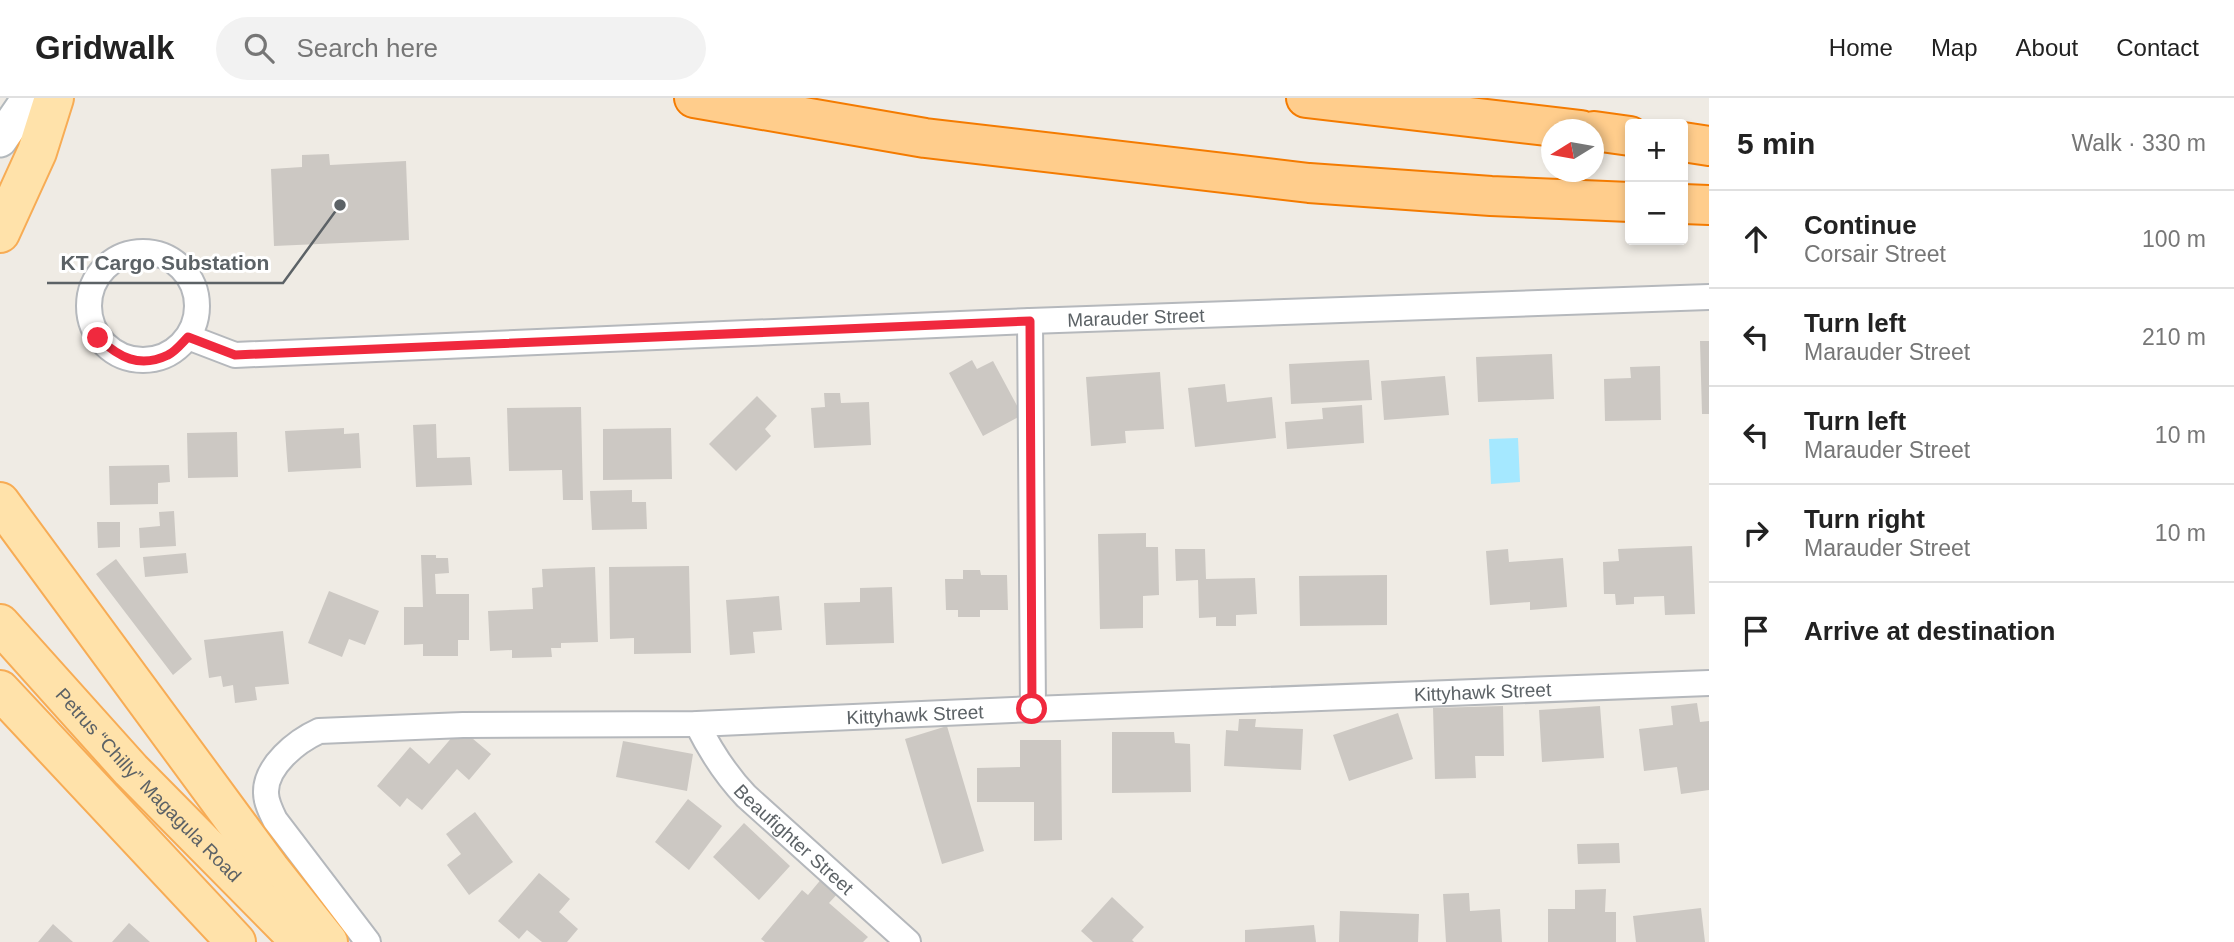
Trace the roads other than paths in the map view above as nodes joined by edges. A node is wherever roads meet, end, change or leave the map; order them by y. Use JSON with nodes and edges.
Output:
{"nodes":[{"id":1,"x":29,"y":98,"type":"edge"},
{"id":2,"x":54,"y":98,"type":"edge"},
{"id":3,"x":694,"y":98,"type":"edge"},
{"id":4,"x":1306,"y":98,"type":"edge"},
{"id":5,"x":1541,"y":125,"type":"edge"},
{"id":6,"x":1604,"y":132,"type":"edge"},
{"id":7,"x":1625,"y":135,"type":"edge"},
{"id":8,"x":0,"y":140,"type":"edge"},
{"id":9,"x":1688,"y":143,"type":"edge"},
{"id":10,"x":1709,"y":146,"type":"edge"},
{"id":11,"x":1625,"y":202,"type":"edge"},
{"id":12,"x":1688,"y":204,"type":"edge"},
{"id":13,"x":1709,"y":205,"type":"edge"},
{"id":14,"x":0,"y":233,"type":"edge"},
{"id":15,"x":1709,"y":297,"type":"edge"},
{"id":16,"x":1030,"y":321,"type":"junction"},
{"id":17,"x":188,"y":337,"type":"junction"},
{"id":18,"x":0,"y":502,"type":"edge"},
{"id":19,"x":0,"y":624,"type":"edge"},
{"id":20,"x":1709,"y":683,"type":"edge"},
{"id":21,"x":0,"y":690,"type":"edge"},
{"id":22,"x":1032,"y":709,"type":"junction"},
{"id":23,"x":697,"y":724,"type":"junction"},
{"id":24,"x":236,"y":942,"type":"edge"},
{"id":25,"x":301,"y":942,"type":"edge"},
{"id":26,"x":328,"y":942,"type":"edge"},
{"id":27,"x":368,"y":942,"type":"edge"},
{"id":28,"x":908,"y":942,"type":"edge"}],
"edges":[{"from":1,"to":8,"type":"main road"},
{"from":2,"to":14,"type":"main road"},
{"from":3,"to":11,"type":"highway"},
{"from":4,"to":5,"type":"highway"},
{"from":6,"to":7,"type":"highway"},
{"from":9,"to":10,"type":"highway"},
{"from":12,"to":13,"type":"highway"},
{"from":15,"to":16,"type":"street","name":"Marauder Street"},
{"from":16,"to":17,"type":"street","name":"Marauder Street"},
{"from":16,"to":22,"type":"street"},
{"from":17,"to":17,"type":"street"},
{"from":18,"to":26,"type":"main road"},
{"from":19,"to":25,"type":"main road","name":"Petrus “Chilly” Magagula Road"},
{"from":20,"to":22,"type":"street","name":"Kittyhawk Street"},
{"from":21,"to":24,"type":"main road"},
{"from":22,"to":23,"type":"street","name":"Kittyhawk Street"},
{"from":23,"to":27,"type":"street","name":"Kittyhawk Street"},
{"from":23,"to":28,"type":"street","name":"Beaufighter Street"}]}
